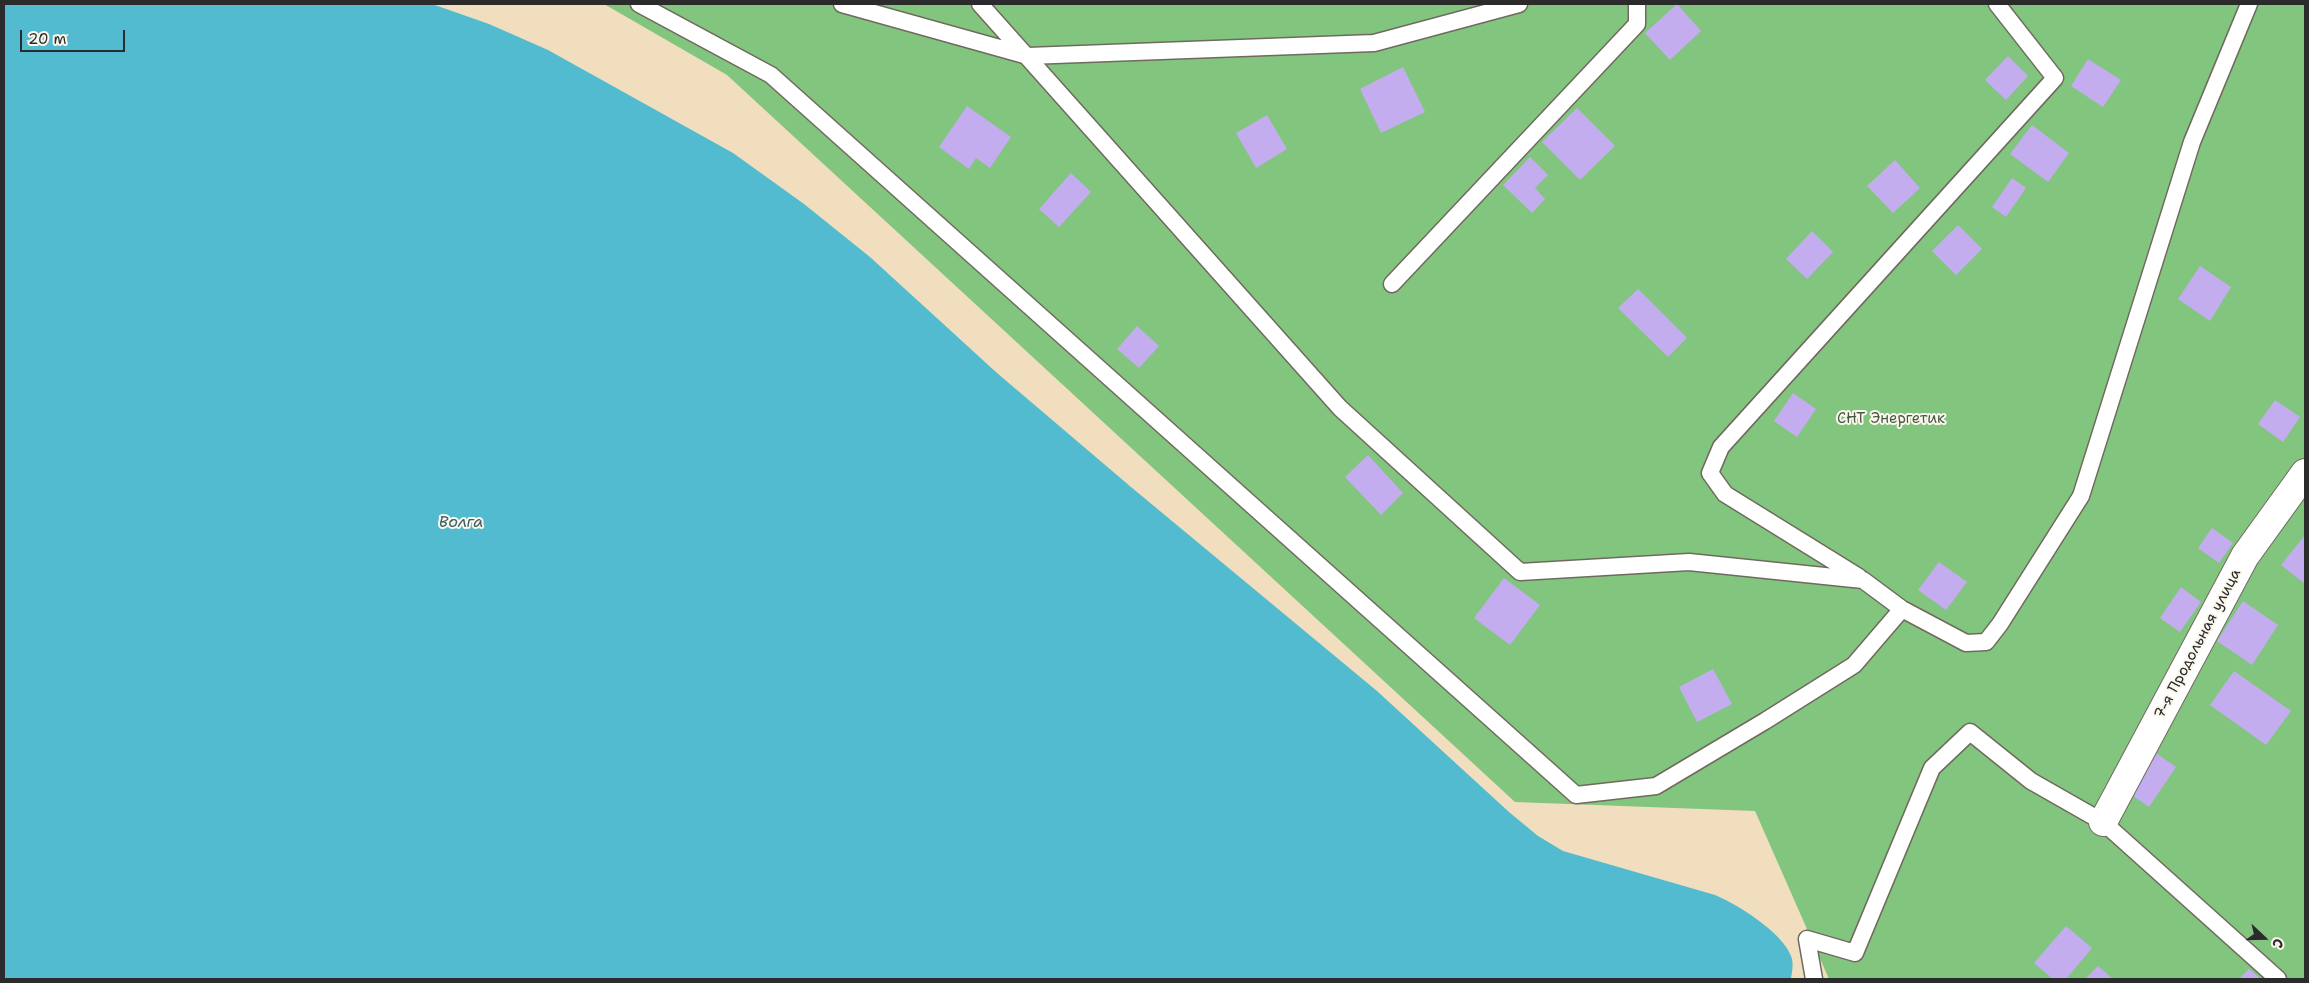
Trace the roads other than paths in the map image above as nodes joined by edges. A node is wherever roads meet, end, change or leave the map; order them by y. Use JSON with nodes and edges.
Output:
{"nodes":[{"id":1,"x":639,"y":4,"type":"edge"},
{"id":2,"x":842,"y":4,"type":"edge"},
{"id":3,"x":980,"y":4,"type":"edge"},
{"id":4,"x":1520,"y":4,"type":"edge"},
{"id":5,"x":1637,"y":4,"type":"edge"},
{"id":6,"x":1998,"y":4,"type":"edge"},
{"id":7,"x":2248,"y":4,"type":"edge"},
{"id":8,"x":1028,"y":56,"type":"junction"},
{"id":9,"x":1392,"y":284,"type":"dead end"},
{"id":10,"x":2305,"y":473,"type":"edge"},
{"id":11,"x":1863,"y":580,"type":"junction"},
{"id":12,"x":1902,"y":609,"type":"junction"},
{"id":13,"x":2103,"y":822,"type":"junction"},
{"id":14,"x":1814,"y":979,"type":"edge"},
{"id":15,"x":2278,"y":979,"type":"edge"}],
"edges":[{"from":1,"to":12,"type":"lane"},
{"from":2,"to":8,"type":"lane"},
{"from":3,"to":8,"type":"lane"},
{"from":4,"to":8,"type":"lane"},
{"from":5,"to":9,"type":"lane"},
{"from":6,"to":11,"type":"lane"},
{"from":7,"to":12,"type":"lane"},
{"from":8,"to":11,"type":"lane"},
{"from":10,"to":13,"type":"street","name":"7-я Продольная улица"},
{"from":11,"to":12,"type":"lane"},
{"from":13,"to":14,"type":"lane"},
{"from":13,"to":15,"type":"lane"}]}
